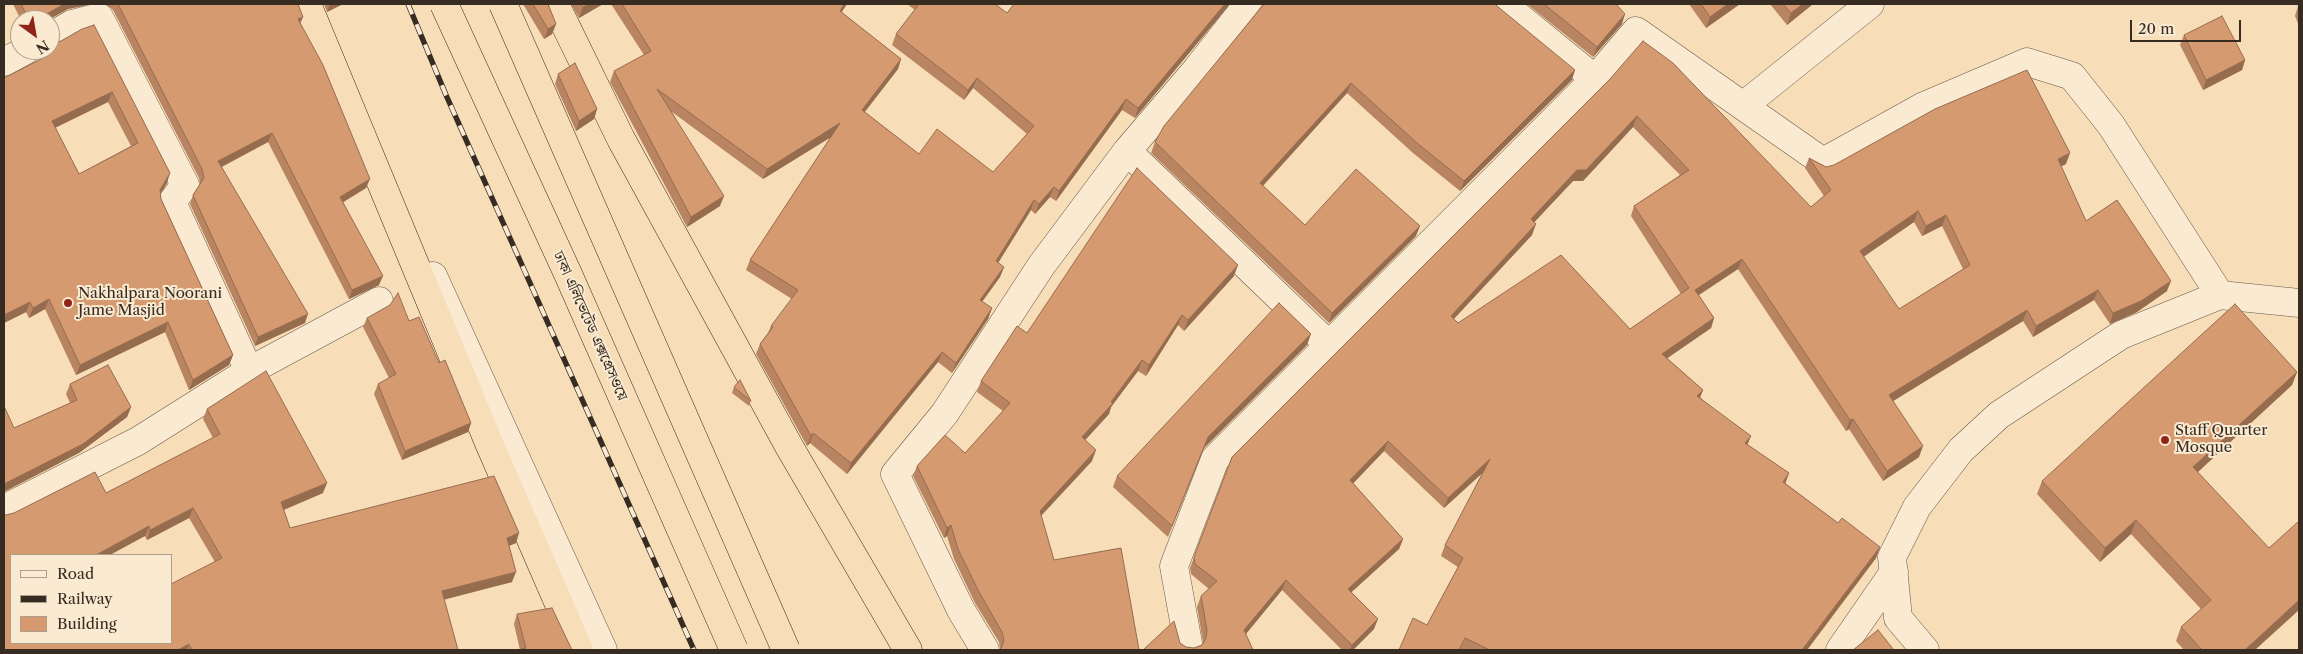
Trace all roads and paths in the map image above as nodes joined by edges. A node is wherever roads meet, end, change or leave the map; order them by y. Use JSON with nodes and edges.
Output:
{"nodes":[{"id":1,"x":308,"y":4,"type":"edge"},
{"id":2,"x":444,"y":4,"type":"edge"},
{"id":3,"x":492,"y":4,"type":"edge"},
{"id":4,"x":503,"y":4,"type":"edge"},
{"id":5,"x":555,"y":4,"type":"edge"},
{"id":6,"x":1248,"y":4,"type":"edge"},
{"id":7,"x":1503,"y":4,"type":"edge"},
{"id":8,"x":1870,"y":4,"type":"edge"},
{"id":9,"x":62,"y":22,"type":"edge"},
{"id":10,"x":1595,"y":79,"type":"junction"},
{"id":11,"x":1742,"y":106,"type":"junction"},
{"id":12,"x":1127,"y":151,"type":"junction"},
{"id":13,"x":2220,"y":295,"type":"junction"},
{"id":14,"x":379,"y":301,"type":"dead end"},
{"id":15,"x":2299,"y":303,"type":"edge"},
{"id":16,"x":1329,"y":345,"type":"junction"},
{"id":17,"x":249,"y":371,"type":"junction"},
{"id":18,"x":4,"y":509,"type":"edge"},
{"id":19,"x":1894,"y":572,"type":"junction"},
{"id":20,"x":1188,"y":642,"type":"dead end"},
{"id":21,"x":579,"y":650,"type":"edge"},
{"id":22,"x":603,"y":650,"type":"edge"},
{"id":23,"x":734,"y":650,"type":"edge"},
{"id":24,"x":786,"y":650,"type":"edge"},
{"id":25,"x":800,"y":650,"type":"edge"},
{"id":26,"x":908,"y":650,"type":"edge"},
{"id":27,"x":984,"y":650,"type":"edge"},
{"id":28,"x":1840,"y":650,"type":"edge"},
{"id":29,"x":1925,"y":650,"type":"edge"}],
"edges":[{"from":1,"to":21,"type":"highway"},
{"from":1,"to":22,"type":"street"},
{"from":2,"to":23,"type":"highway","name":"ঢাকা এলিভেটেড এক্সপ্রেসওয়ে","bridge":true},
{"from":3,"to":25,"type":"street"},
{"from":4,"to":24,"type":"highway","bridge":true},
{"from":5,"to":26,"type":"highway"},
{"from":6,"to":12,"type":"street"},
{"from":7,"to":10,"type":"street"},
{"from":8,"to":11,"type":"street"},
{"from":9,"to":17,"type":"street"},
{"from":10,"to":11,"type":"street"},
{"from":10,"to":16,"type":"street"},
{"from":11,"to":13,"type":"street"},
{"from":12,"to":16,"type":"street"},
{"from":12,"to":27,"type":"street"},
{"from":13,"to":15,"type":"street"},
{"from":13,"to":19,"type":"street"},
{"from":14,"to":17,"type":"street"},
{"from":16,"to":20,"type":"street"},
{"from":17,"to":18,"type":"street"},
{"from":19,"to":28,"type":"street"},
{"from":19,"to":29,"type":"street"}]}
